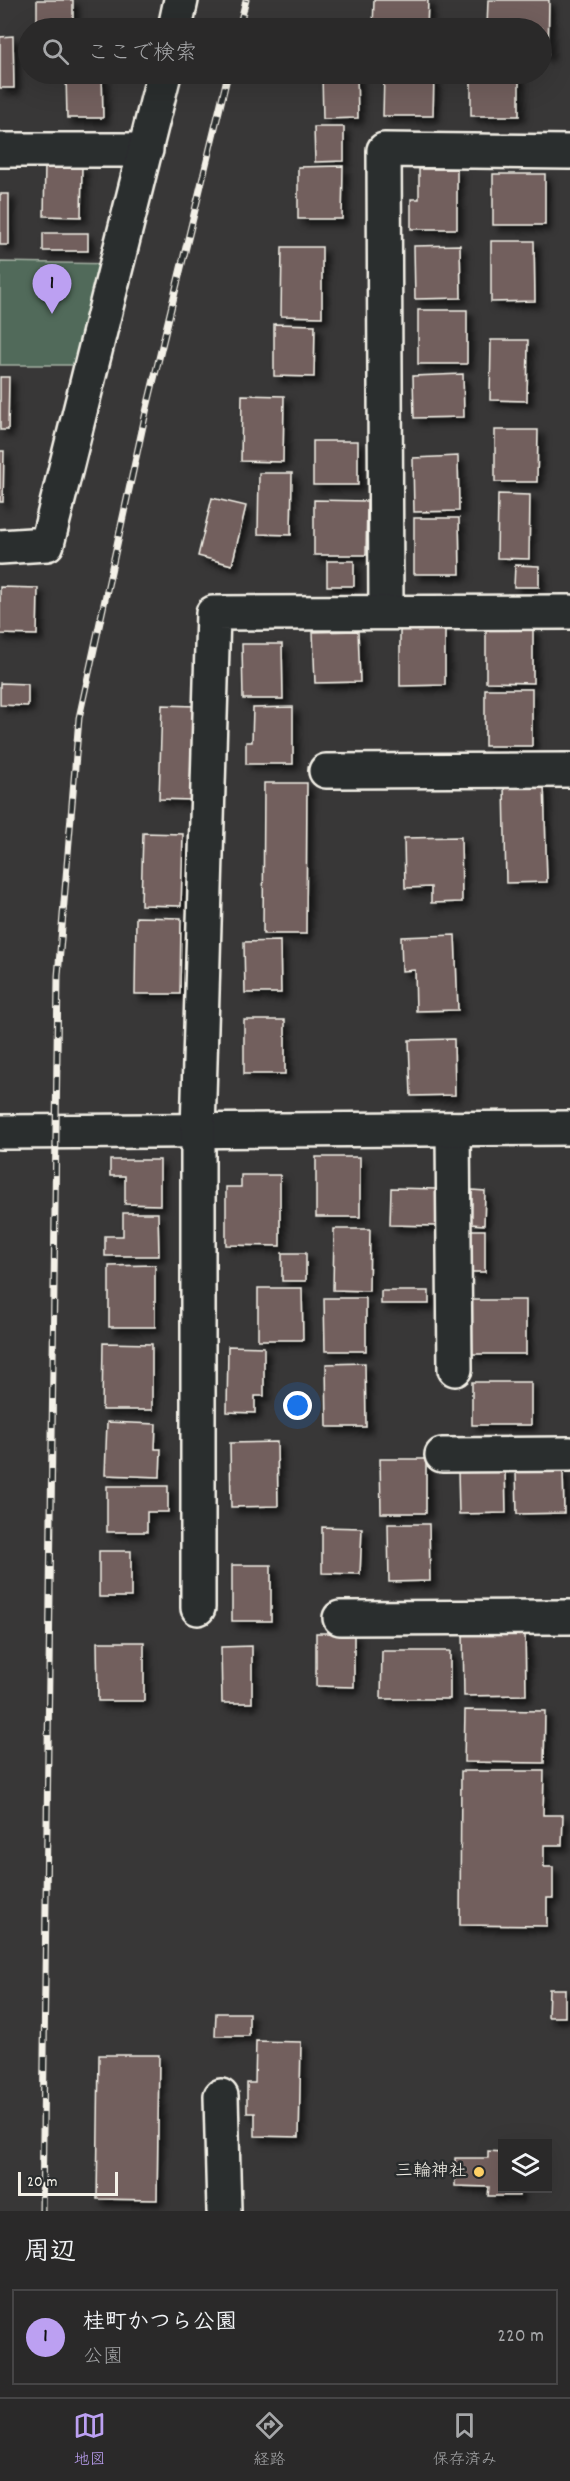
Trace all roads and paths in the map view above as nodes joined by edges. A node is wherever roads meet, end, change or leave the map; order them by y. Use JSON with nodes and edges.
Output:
{"nodes":[{"id":1,"x":181,"y":0,"type":"edge"},
{"id":2,"x":177,"y":18,"type":"edge"},
{"id":3,"x":162,"y":84,"type":"edge"},
{"id":4,"x":0,"y":150,"type":"edge"},
{"id":5,"x":146,"y":150,"type":"junction"},
{"id":6,"x":570,"y":152,"type":"edge"},
{"id":7,"x":0,"y":547,"type":"edge"},
{"id":8,"x":386,"y":611,"type":"junction"},
{"id":9,"x":570,"y":612,"type":"edge"},
{"id":10,"x":570,"y":770,"type":"edge"},
{"id":11,"x":326,"y":771,"type":"dead end"},
{"id":12,"x":570,"y":1128,"type":"edge"},
{"id":13,"x":453,"y":1129,"type":"junction"},
{"id":14,"x":198,"y":1131,"type":"junction"},
{"id":15,"x":0,"y":1132,"type":"edge"},
{"id":16,"x":454,"y":1369,"type":"dead end"},
{"id":17,"x":570,"y":1454,"type":"edge"},
{"id":18,"x":442,"y":1455,"type":"dead end"},
{"id":19,"x":198,"y":1608,"type":"dead end"},
{"id":20,"x":570,"y":1617,"type":"edge"},
{"id":21,"x":340,"y":1618,"type":"dead end"},
{"id":22,"x":221,"y":2096,"type":"dead end"},
{"id":23,"x":224,"y":2211,"type":"edge"}],
"edges":[{"from":1,"to":2,"type":"street"},
{"from":3,"to":5,"type":"street"},
{"from":4,"to":5,"type":"street"},
{"from":5,"to":7,"type":"street"},
{"from":6,"to":8,"type":"street"},
{"from":8,"to":9,"type":"street"},
{"from":8,"to":14,"type":"street"},
{"from":10,"to":11,"type":"street"},
{"from":12,"to":13,"type":"street"},
{"from":13,"to":14,"type":"street"},
{"from":13,"to":16,"type":"street"},
{"from":14,"to":15,"type":"street"},
{"from":14,"to":19,"type":"street"},
{"from":17,"to":18,"type":"street"},
{"from":20,"to":21,"type":"street"},
{"from":22,"to":23,"type":"street"}]}
